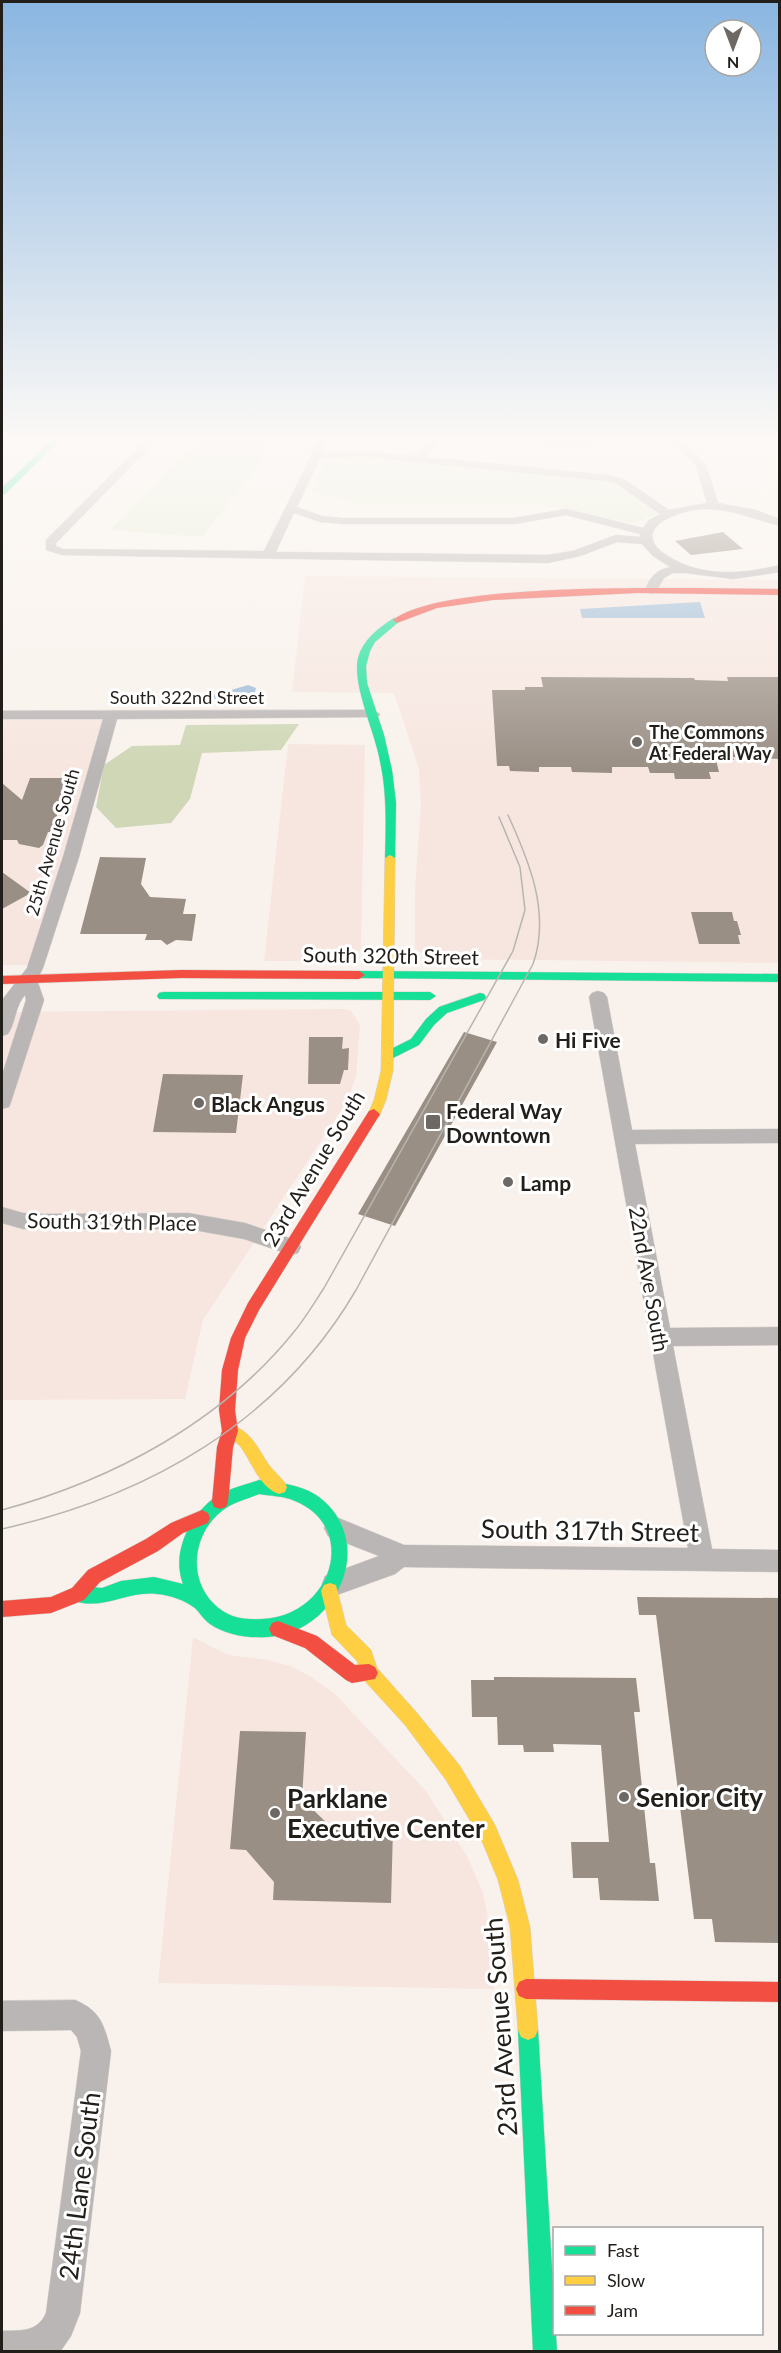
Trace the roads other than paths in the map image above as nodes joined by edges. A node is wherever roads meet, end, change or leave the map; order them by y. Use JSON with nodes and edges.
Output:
{"nodes":[{"id":1,"x":55,"y":550,"type":"edge"},
{"id":2,"x":271,"y":550,"type":"edge"},
{"id":3,"x":588,"y":550,"type":"edge"},
{"id":4,"x":653,"y":550,"type":"edge"},
{"id":5,"x":268,"y":556,"type":"junction"},
{"id":6,"x":668,"y":561,"type":"junction"},
{"id":7,"x":780,"y":568,"type":"edge"},
{"id":8,"x":688,"y":569,"type":"junction"},
{"id":9,"x":646,"y":590,"type":"junction"},
{"id":10,"x":780,"y":592,"type":"edge"},
{"id":11,"x":373,"y":714,"type":"junction"},
{"id":12,"x":2,"y":715,"type":"edge"},
{"id":13,"x":111,"y":715,"type":"junction"},
{"id":14,"x":387,"y":975,"type":"junction"},
{"id":15,"x":780,"y":979,"type":"edge"},
{"id":16,"x":2,"y":980,"type":"edge"},
{"id":17,"x":28,"y":980,"type":"junction"},
{"id":18,"x":667,"y":991,"type":"dead end"},
{"id":19,"x":146,"y":996,"type":"dead end"},
{"id":20,"x":388,"y":996,"type":"junction"},
{"id":21,"x":598,"y":997,"type":"dead end"},
{"id":22,"x":42,"y":999,"type":"junction"},
{"id":23,"x":6,"y":1000,"type":"edge"},
{"id":24,"x":2,"y":1030,"type":"edge"},
{"id":25,"x":389,"y":1055,"type":"junction"},
{"id":26,"x":2,"y":1102,"type":"edge"},
{"id":27,"x":780,"y":1136,"type":"edge"},
{"id":28,"x":624,"y":1137,"type":"junction"},
{"id":29,"x":2,"y":1215,"type":"edge"},
{"id":30,"x":291,"y":1247,"type":"junction"},
{"id":31,"x":780,"y":1336,"type":"edge"},
{"id":32,"x":661,"y":1337,"type":"junction"},
{"id":33,"x":230,"y":1431,"type":"junction"},
{"id":34,"x":279,"y":1487,"type":"junction"},
{"id":35,"x":220,"y":1502,"type":"junction"},
{"id":36,"x":202,"y":1518,"type":"junction"},
{"id":37,"x":336,"y":1528,"type":"junction"},
{"id":38,"x":400,"y":1556,"type":"junction"},
{"id":39,"x":702,"y":1560,"type":"junction"},
{"id":40,"x":780,"y":1561,"type":"edge"},
{"id":41,"x":332,"y":1587,"type":"junction"},
{"id":42,"x":78,"y":1594,"type":"junction"},
{"id":43,"x":197,"y":1600,"type":"junction"},
{"id":44,"x":2,"y":1609,"type":"edge"},
{"id":45,"x":278,"y":1629,"type":"junction"},
{"id":46,"x":369,"y":1673,"type":"junction"},
{"id":47,"x":526,"y":1989,"type":"junction"},
{"id":48,"x":780,"y":1992,"type":"edge"},
{"id":49,"x":2,"y":2016,"type":"edge"},
{"id":50,"x":2,"y":2348,"type":"edge"},
{"id":51,"x":545,"y":2352,"type":"edge"}],
"edges":[{"from":1,"to":5,"type":"street"},
{"from":2,"to":5,"type":"street"},
{"from":3,"to":5,"type":"street"},
{"from":4,"to":6,"type":"street"},
{"from":6,"to":8,"type":"street"},
{"from":6,"to":9,"type":"street"},
{"from":7,"to":8,"type":"street"},
{"from":8,"to":9,"type":"street"},
{"from":9,"to":10,"type":"main road"},
{"from":9,"to":11,"type":"main road","name":"23rd Avenue South"},
{"from":11,"to":13,"type":"street","name":"South 322nd Street"},
{"from":11,"to":14,"type":"main road","name":"23rd Avenue South"},
{"from":12,"to":13,"type":"street","name":"South 322nd Street"},
{"from":13,"to":17,"type":"street","name":"25th Avenue South"},
{"from":14,"to":15,"type":"main road","name":"South 320th Street"},
{"from":14,"to":17,"type":"main road","name":"South 320th Street"},
{"from":14,"to":20,"type":"main road","name":"23rd Avenue South"},
{"from":15,"to":18,"type":"main road"},
{"from":16,"to":17,"type":"main road","name":"South 320th Street"},
{"from":17,"to":22,"type":"street"},
{"from":17,"to":23,"type":"street","name":"25th Avenue South"},
{"from":19,"to":20,"type":"main road","name":"South 320th Street"},
{"from":20,"to":25,"type":"main road","name":"23rd Avenue South"},
{"from":20,"to":25,"type":"main road","name":"South 320th Street"},
{"from":21,"to":28,"type":"street","name":"22nd Ave South"},
{"from":22,"to":23,"type":"main road"},
{"from":22,"to":26,"type":"street"},
{"from":23,"to":24,"type":"street"},
{"from":25,"to":30,"type":"main road","name":"23rd Avenue South"},
{"from":27,"to":28,"type":"street"},
{"from":28,"to":32,"type":"street","name":"22nd Ave South"},
{"from":29,"to":30,"type":"street","name":"South 319th Place"},
{"from":30,"to":33,"type":"main road","name":"23rd Avenue South"},
{"from":31,"to":32,"type":"street"},
{"from":32,"to":39,"type":"street","name":"22nd Ave South"},
{"from":33,"to":34,"type":"main road"},
{"from":33,"to":35,"type":"main road"},
{"from":34,"to":35,"type":"main road"},
{"from":34,"to":37,"type":"main road"},
{"from":35,"to":36,"type":"main road"},
{"from":36,"to":42,"type":"main road"},
{"from":36,"to":43,"type":"main road"},
{"from":37,"to":38,"type":"street","name":"South 317th Street"},
{"from":37,"to":41,"type":"main road"},
{"from":38,"to":39,"type":"street","name":"South 317th Street"},
{"from":38,"to":41,"type":"street","name":"South 317th Street"},
{"from":39,"to":40,"type":"street","name":"South 317th Street"},
{"from":41,"to":45,"type":"main road"},
{"from":41,"to":46,"type":"main road","name":"23rd Avenue South"},
{"from":42,"to":43,"type":"main road"},
{"from":42,"to":44,"type":"main road"},
{"from":43,"to":45,"type":"main road"},
{"from":45,"to":46,"type":"main road"},
{"from":46,"to":47,"type":"main road","name":"23rd Avenue South"},
{"from":47,"to":48,"type":"main road"},
{"from":47,"to":51,"type":"main road","name":"23rd Avenue South"},
{"from":49,"to":50,"type":"street","name":"24th Lane South"}]}
